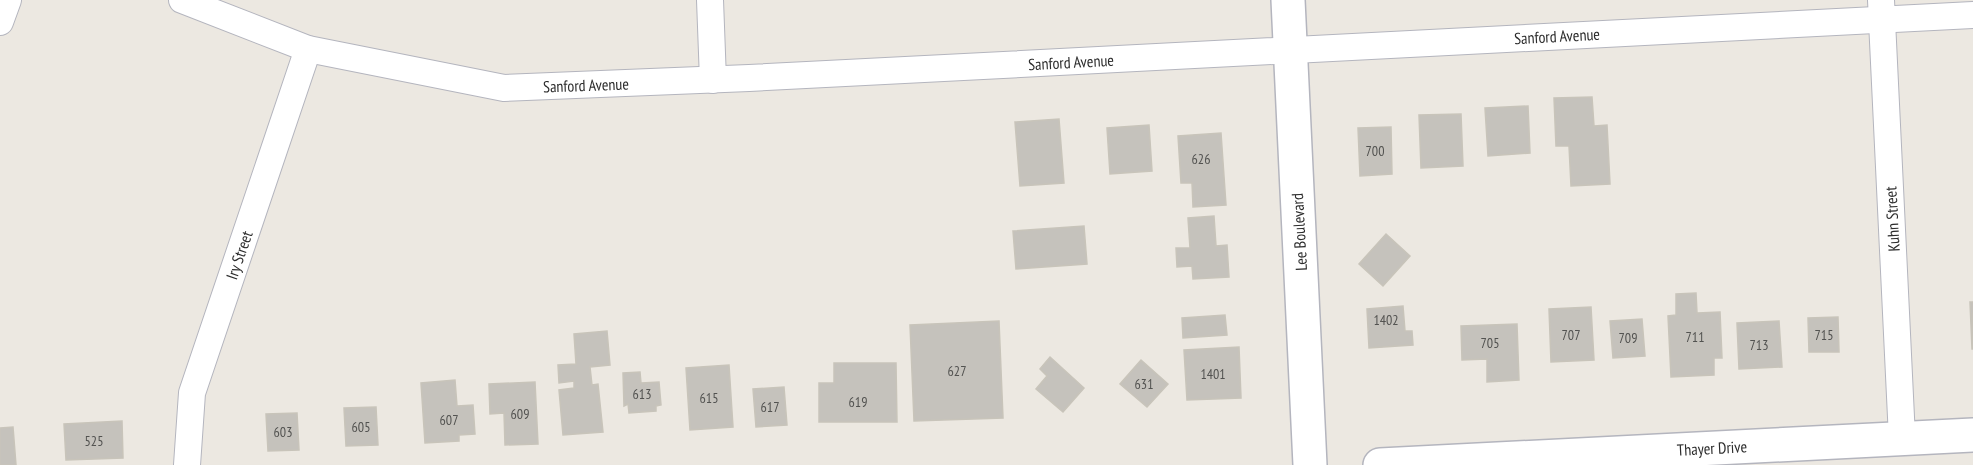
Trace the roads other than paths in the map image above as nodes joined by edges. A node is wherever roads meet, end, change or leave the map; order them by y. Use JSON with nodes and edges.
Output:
{"nodes":[{"id":1,"x":8,"y":0,"type":"edge"},
{"id":2,"x":182,"y":0,"type":"edge"},
{"id":3,"x":710,"y":0,"type":"edge"},
{"id":4,"x":1288,"y":0,"type":"edge"},
{"id":5,"x":1881,"y":10,"type":"edge"},
{"id":6,"x":1973,"y":15,"type":"edge"},
{"id":7,"x":0,"y":22,"type":"edge"},
{"id":8,"x":308,"y":49,"type":"junction"},
{"id":9,"x":1291,"y":50,"type":"junction"},
{"id":10,"x":713,"y":80,"type":"junction"},
{"id":11,"x":1973,"y":435,"type":"edge"},
{"id":12,"x":1902,"y":438,"type":"junction"},
{"id":13,"x":187,"y":465,"type":"edge"},
{"id":14,"x":1310,"y":465,"type":"edge"},
{"id":15,"x":1380,"y":465,"type":"edge"}],
"edges":[{"from":1,"to":7,"type":"street"},
{"from":2,"to":8,"type":"street","name":"Sanford Avenue"},
{"from":3,"to":10,"type":"street"},
{"from":4,"to":9,"type":"street","name":"Lee Boulevard"},
{"from":5,"to":6,"type":"street","name":"Sanford Avenue"},
{"from":5,"to":9,"type":"street","name":"Sanford Avenue"},
{"from":5,"to":12,"type":"street","name":"Kuhn Street"},
{"from":8,"to":10,"type":"street","name":"Sanford Avenue"},
{"from":8,"to":13,"type":"street","name":"Iry Street"},
{"from":9,"to":10,"type":"street","name":"Sanford Avenue"},
{"from":9,"to":14,"type":"street","name":"Lee Boulevard"},
{"from":11,"to":12,"type":"street","name":"Thayer Drive"},
{"from":12,"to":15,"type":"street","name":"Thayer Drive"}]}
